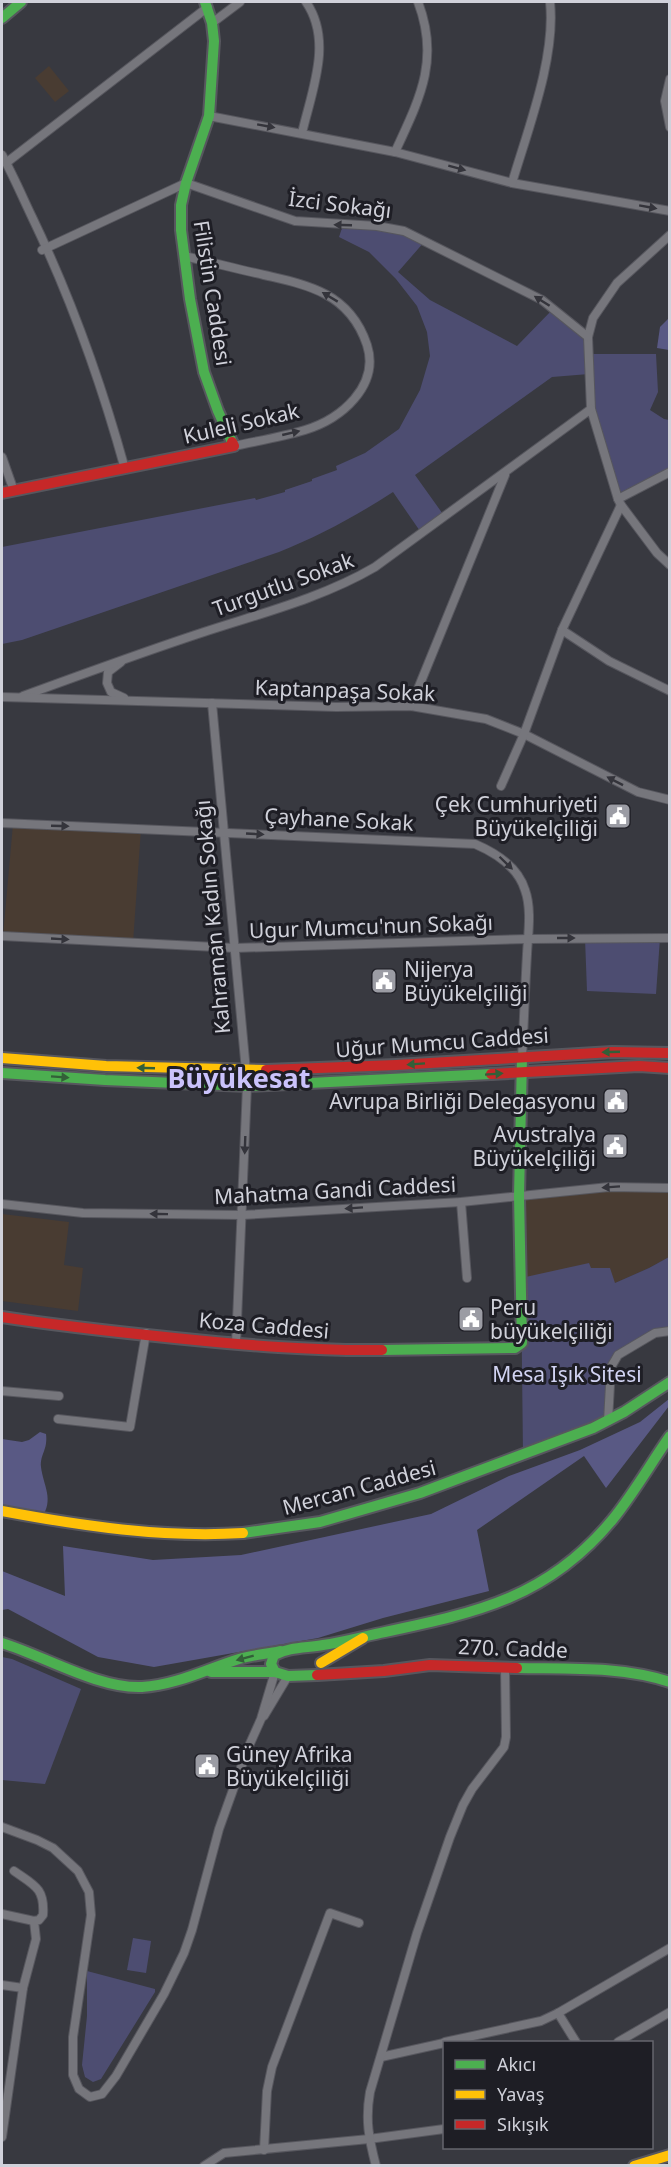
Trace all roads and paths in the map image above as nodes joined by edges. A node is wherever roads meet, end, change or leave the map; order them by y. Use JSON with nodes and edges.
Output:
{"nodes":[{"id":1,"x":21,"y":2,"type":"edge"},
{"id":2,"x":240,"y":2,"type":"edge"},
{"id":3,"x":306,"y":2,"type":"edge"},
{"id":4,"x":418,"y":2,"type":"edge"},
{"id":5,"x":550,"y":2,"type":"edge"},
{"id":6,"x":207,"y":4,"type":"edge"},
{"id":7,"x":2,"y":18,"type":"edge"},
{"id":8,"x":212,"y":23,"type":"junction"},
{"id":9,"x":669,"y":79,"type":"edge"},
{"id":10,"x":209,"y":116,"type":"junction"},
{"id":11,"x":669,"y":127,"type":"edge"},
{"id":12,"x":302,"y":133,"type":"junction"},
{"id":13,"x":395,"y":152,"type":"junction"},
{"id":14,"x":4,"y":159,"type":"edge"},
{"id":15,"x":186,"y":183,"type":"junction"},
{"id":16,"x":512,"y":183,"type":"junction"},
{"id":17,"x":669,"y":211,"type":"edge"},
{"id":18,"x":669,"y":235,"type":"edge"},
{"id":19,"x":44,"y":249,"type":"junction"},
{"id":20,"x":184,"y":256,"type":"junction"},
{"id":21,"x":588,"y":337,"type":"junction"},
{"id":22,"x":591,"y":409,"type":"junction"},
{"id":23,"x":234,"y":446,"type":"junction"},
{"id":24,"x":2,"y":457,"type":"edge"},
{"id":25,"x":125,"y":469,"type":"junction"},
{"id":26,"x":669,"y":472,"type":"edge"},
{"id":27,"x":505,"y":473,"type":"junction"},
{"id":28,"x":14,"y":490,"type":"junction"},
{"id":29,"x":2,"y":493,"type":"edge"},
{"id":30,"x":620,"y":502,"type":"junction"},
{"id":31,"x":669,"y":565,"type":"edge"},
{"id":32,"x":562,"y":630,"type":"junction"},
{"id":33,"x":133,"y":655,"type":"junction"},
{"id":34,"x":669,"y":691,"type":"edge"},
{"id":35,"x":2,"y":697,"type":"edge"},
{"id":36,"x":18,"y":698,"type":"junction"},
{"id":37,"x":134,"y":700,"type":"junction"},
{"id":38,"x":212,"y":703,"type":"junction"},
{"id":39,"x":411,"y":706,"type":"junction"},
{"id":40,"x":524,"y":734,"type":"junction"},
{"id":41,"x":501,"y":786,"type":"dead end"},
{"id":42,"x":669,"y":800,"type":"edge"},
{"id":43,"x":2,"y":823,"type":"edge"},
{"id":44,"x":224,"y":833,"type":"junction"},
{"id":45,"x":2,"y":936,"type":"edge"},
{"id":46,"x":669,"y":938,"type":"edge"},
{"id":47,"x":528,"y":939,"type":"junction"},
{"id":48,"x":235,"y":948,"type":"junction"},
{"id":49,"x":669,"y":1053,"type":"edge"},
{"id":50,"x":522,"y":1057,"type":"junction"},
{"id":51,"x":2,"y":1058,"type":"edge"},
{"id":52,"x":669,"y":1068,"type":"edge"},
{"id":53,"x":246,"y":1071,"type":"junction"},
{"id":54,"x":2,"y":1073,"type":"edge"},
{"id":55,"x":522,"y":1073,"type":"junction"},
{"id":56,"x":247,"y":1086,"type":"junction"},
{"id":57,"x":669,"y":1188,"type":"edge"},
{"id":58,"x":519,"y":1196,"type":"junction"},
{"id":59,"x":461,"y":1202,"type":"junction"},
{"id":60,"x":2,"y":1204,"type":"edge"},
{"id":61,"x":242,"y":1215,"type":"junction"},
{"id":62,"x":467,"y":1278,"type":"dead end"},
{"id":63,"x":2,"y":1317,"type":"edge"},
{"id":64,"x":669,"y":1330,"type":"edge"},
{"id":65,"x":146,"y":1333,"type":"junction"},
{"id":66,"x":522,"y":1343,"type":"joint"},
{"id":67,"x":236,"y":1344,"type":"junction"},
{"id":68,"x":669,"y":1382,"type":"edge"},
{"id":69,"x":2,"y":1391,"type":"edge"},
{"id":70,"x":59,"y":1396,"type":"dead end"},
{"id":71,"x":58,"y":1419,"type":"dead end"},
{"id":72,"x":608,"y":1421,"type":"junction"},
{"id":73,"x":669,"y":1436,"type":"edge"},
{"id":74,"x":2,"y":1511,"type":"edge"},
{"id":75,"x":366,"y":1636,"type":"junction"},
{"id":76,"x":2,"y":1643,"type":"edge"},
{"id":77,"x":311,"y":1647,"type":"junction"},
{"id":78,"x":284,"y":1650,"type":"junction"},
{"id":79,"x":335,"y":1654,"type":"junction"},
{"id":80,"x":321,"y":1663,"type":"junction"},
{"id":81,"x":505,"y":1668,"type":"junction"},
{"id":82,"x":208,"y":1672,"type":"junction"},
{"id":83,"x":275,"y":1672,"type":"junction"},
{"id":84,"x":355,"y":1673,"type":"junction"},
{"id":85,"x":307,"y":1675,"type":"junction"},
{"id":86,"x":288,"y":1676,"type":"junction"},
{"id":87,"x":669,"y":1682,"type":"edge"},
{"id":88,"x":261,"y":1719,"type":"junction"},
{"id":89,"x":2,"y":1827,"type":"edge"},
{"id":90,"x":14,"y":1871,"type":"dead end"},
{"id":91,"x":2,"y":1914,"type":"edge"},
{"id":92,"x":34,"y":1921,"type":"junction"},
{"id":93,"x":359,"y":1923,"type":"dead end"},
{"id":94,"x":669,"y":1948,"type":"edge"},
{"id":95,"x":2,"y":1985,"type":"edge"},
{"id":96,"x":24,"y":1988,"type":"junction"},
{"id":97,"x":669,"y":2012,"type":"edge"},
{"id":98,"x":558,"y":2013,"type":"junction"},
{"id":99,"x":454,"y":2041,"type":"edge"},
{"id":100,"x":575,"y":2041,"type":"edge"},
{"id":101,"x":621,"y":2041,"type":"edge"},
{"id":102,"x":443,"y":2043,"type":"edge"},
{"id":103,"x":381,"y":2057,"type":"junction"},
{"id":104,"x":443,"y":2128,"type":"edge"},
{"id":105,"x":2,"y":2137,"type":"edge"},
{"id":106,"x":369,"y":2139,"type":"junction"},
{"id":107,"x":264,"y":2150,"type":"junction"},
{"id":108,"x":669,"y":2155,"type":"edge"},
{"id":109,"x":204,"y":2166,"type":"edge"},
{"id":110,"x":376,"y":2166,"type":"edge"},
{"id":111,"x":634,"y":2166,"type":"edge"}],
"edges":[{"from":1,"to":7,"type":"street"},
{"from":2,"to":8,"type":"street"},
{"from":3,"to":12,"type":"street"},
{"from":4,"to":13,"type":"street"},
{"from":5,"to":16,"type":"street"},
{"from":6,"to":8,"type":"street","name":"Filistin Caddesi"},
{"from":6,"to":14,"type":"street"},
{"from":8,"to":10,"type":"street","name":"Filistin Caddesi"},
{"from":9,"to":11,"type":"street"},
{"from":10,"to":12,"type":"street","one_way":true},
{"from":10,"to":15,"type":"street","name":"Filistin Caddesi"},
{"from":12,"to":13,"type":"street"},
{"from":13,"to":16,"type":"street","one_way":true},
{"from":14,"to":19,"type":"street"},
{"from":15,"to":19,"type":"street"},
{"from":15,"to":20,"type":"street","name":"Filistin Caddesi"},
{"from":21,"to":15,"type":"street","name":"İzci Sokağı","one_way":true},
{"from":16,"to":17,"type":"street","one_way":true},
{"from":18,"to":21,"type":"street"},
{"from":19,"to":25,"type":"street"},
{"from":20,"to":23,"type":"street","name":"Filistin Caddesi"},
{"from":23,"to":20,"type":"street","name":"Kuleli Sokak","one_way":true},
{"from":21,"to":22,"type":"street"},
{"from":22,"to":27,"type":"street","name":"Turgutlu Sokak"},
{"from":22,"to":30,"type":"street"},
{"from":23,"to":25,"type":"street","name":"Kuleli Sokak"},
{"from":24,"to":28,"type":"street"},
{"from":25,"to":28,"type":"street","name":"Kuleli Sokak"},
{"from":26,"to":30,"type":"street"},
{"from":27,"to":33,"type":"street","name":"Turgutlu Sokak"},
{"from":27,"to":39,"type":"street"},
{"from":28,"to":29,"type":"street","name":"Kuleli Sokak"},
{"from":30,"to":31,"type":"street"},
{"from":30,"to":32,"type":"street"},
{"from":32,"to":34,"type":"street"},
{"from":32,"to":40,"type":"street"},
{"from":33,"to":36,"type":"street","name":"Turgutlu Sokak"},
{"from":33,"to":37,"type":"street"},
{"from":35,"to":36,"type":"street","name":"Kaptanpaşa Sokak"},
{"from":36,"to":37,"type":"street","name":"Kaptanpaşa Sokak"},
{"from":37,"to":38,"type":"street","name":"Kaptanpaşa Sokak"},
{"from":38,"to":39,"type":"street","name":"Kaptanpaşa Sokak"},
{"from":38,"to":44,"type":"street","name":"Kahraman Kadın Sokağı"},
{"from":39,"to":40,"type":"street","name":"Kaptanpaşa Sokak"},
{"from":40,"to":41,"type":"street"},
{"from":42,"to":40,"type":"street","name":"Kaptanpaşa Sokak","one_way":true},
{"from":43,"to":44,"type":"street","name":"Çayhane Sokak","one_way":true},
{"from":44,"to":47,"type":"street","name":"Çayhane Sokak","one_way":true},
{"from":44,"to":48,"type":"street","name":"Kahraman Kadın Sokağı"},
{"from":45,"to":48,"type":"street","name":"Ugur Mumcu'nun Sokağı","one_way":true},
{"from":47,"to":46,"type":"street","name":"Ugur Mumcu'nun Sokağı","one_way":true},
{"from":47,"to":48,"type":"street","name":"Ugur Mumcu'nun Sokağı"},
{"from":47,"to":50,"type":"street","name":"Çayhane Sokak"},
{"from":48,"to":53,"type":"street","name":"Kahraman Kadın Sokağı"},
{"from":49,"to":50,"type":"street","name":"Uğur Mumcu Caddesi","one_way":true},
{"from":50,"to":53,"type":"street","name":"Uğur Mumcu Caddesi","one_way":true},
{"from":50,"to":55,"type":"street","name":"Çayhane Sokak"},
{"from":53,"to":51,"type":"street","name":"Uğur Mumcu Caddesi","one_way":true},
{"from":52,"to":55,"type":"street","name":"Uğur Mumcu Caddesi"},
{"from":53,"to":56,"type":"street","name":"Kahraman Kadın Sokağı"},
{"from":54,"to":56,"type":"street","name":"Uğur Mumcu Caddesi","one_way":true},
{"from":56,"to":55,"type":"street","name":"Uğur Mumcu Caddesi","one_way":true},
{"from":55,"to":58,"type":"street","name":"Çayhane Sokak"},
{"from":56,"to":61,"type":"street","name":"Kahraman Kadın Sokağı","one_way":true},
{"from":57,"to":58,"type":"street","name":"Mahatma Gandi Caddesi","one_way":true},
{"from":58,"to":59,"type":"street","name":"Mahatma Gandi Caddesi"},
{"from":58,"to":66,"type":"street","name":"Çayhane Sokak"},
{"from":59,"to":61,"type":"street","name":"Mahatma Gandi Caddesi","one_way":true},
{"from":59,"to":62,"type":"street"},
{"from":61,"to":60,"type":"street","name":"Mahatma Gandi Caddesi","one_way":true},
{"from":61,"to":67,"type":"street","name":"Kahraman Kadın Sokağı"},
{"from":63,"to":65,"type":"street","name":"Koza Caddesi"},
{"from":64,"to":72,"type":"street"},
{"from":65,"to":67,"type":"street","name":"Koza Caddesi"},
{"from":65,"to":71,"type":"street"},
{"from":66,"to":67,"type":"street","name":"Koza Caddesi"},
{"from":68,"to":72,"type":"street","name":"Mercan Caddesi"},
{"from":69,"to":70,"type":"street"},
{"from":72,"to":74,"type":"street","name":"Mercan Caddesi"},
{"from":73,"to":75,"type":"street","name":"270. Cadde"},
{"from":75,"to":77,"type":"street","name":"270. Cadde"},
{"from":75,"to":79,"type":"street"},
{"from":76,"to":82,"type":"street","name":"270. Cadde"},
{"from":77,"to":78,"type":"street","name":"270. Cadde"},
{"from":77,"to":80,"type":"street"},
{"from":78,"to":82,"type":"street","name":"270. Cadde","one_way":true},
{"from":78,"to":83,"type":"street"},
{"from":79,"to":80,"type":"street"},
{"from":79,"to":84,"type":"street"},
{"from":80,"to":85,"type":"street"},
{"from":81,"to":84,"type":"street","name":"270. Cadde"},
{"from":81,"to":87,"type":"street","name":"270. Cadde"},
{"from":81,"to":103,"type":"street"},
{"from":82,"to":83,"type":"street","name":"270. Cadde"},
{"from":83,"to":86,"type":"street","name":"270. Cadde"},
{"from":83,"to":88,"type":"street"},
{"from":84,"to":85,"type":"street","name":"270. Cadde"},
{"from":85,"to":86,"type":"street","name":"270. Cadde"},
{"from":86,"to":88,"type":"street"},
{"from":88,"to":89,"type":"street"},
{"from":90,"to":92,"type":"street"},
{"from":91,"to":92,"type":"street"},
{"from":92,"to":96,"type":"street"},
{"from":93,"to":107,"type":"street"},
{"from":94,"to":98,"type":"street"},
{"from":95,"to":96,"type":"street"},
{"from":96,"to":105,"type":"street"},
{"from":97,"to":101,"type":"street"},
{"from":98,"to":99,"type":"street"},
{"from":98,"to":100,"type":"street"},
{"from":102,"to":103,"type":"street"},
{"from":103,"to":106,"type":"street"},
{"from":104,"to":106,"type":"street"},
{"from":106,"to":107,"type":"street"},
{"from":106,"to":110,"type":"street"},
{"from":107,"to":109,"type":"street"},
{"from":108,"to":111,"type":"street"}]}
